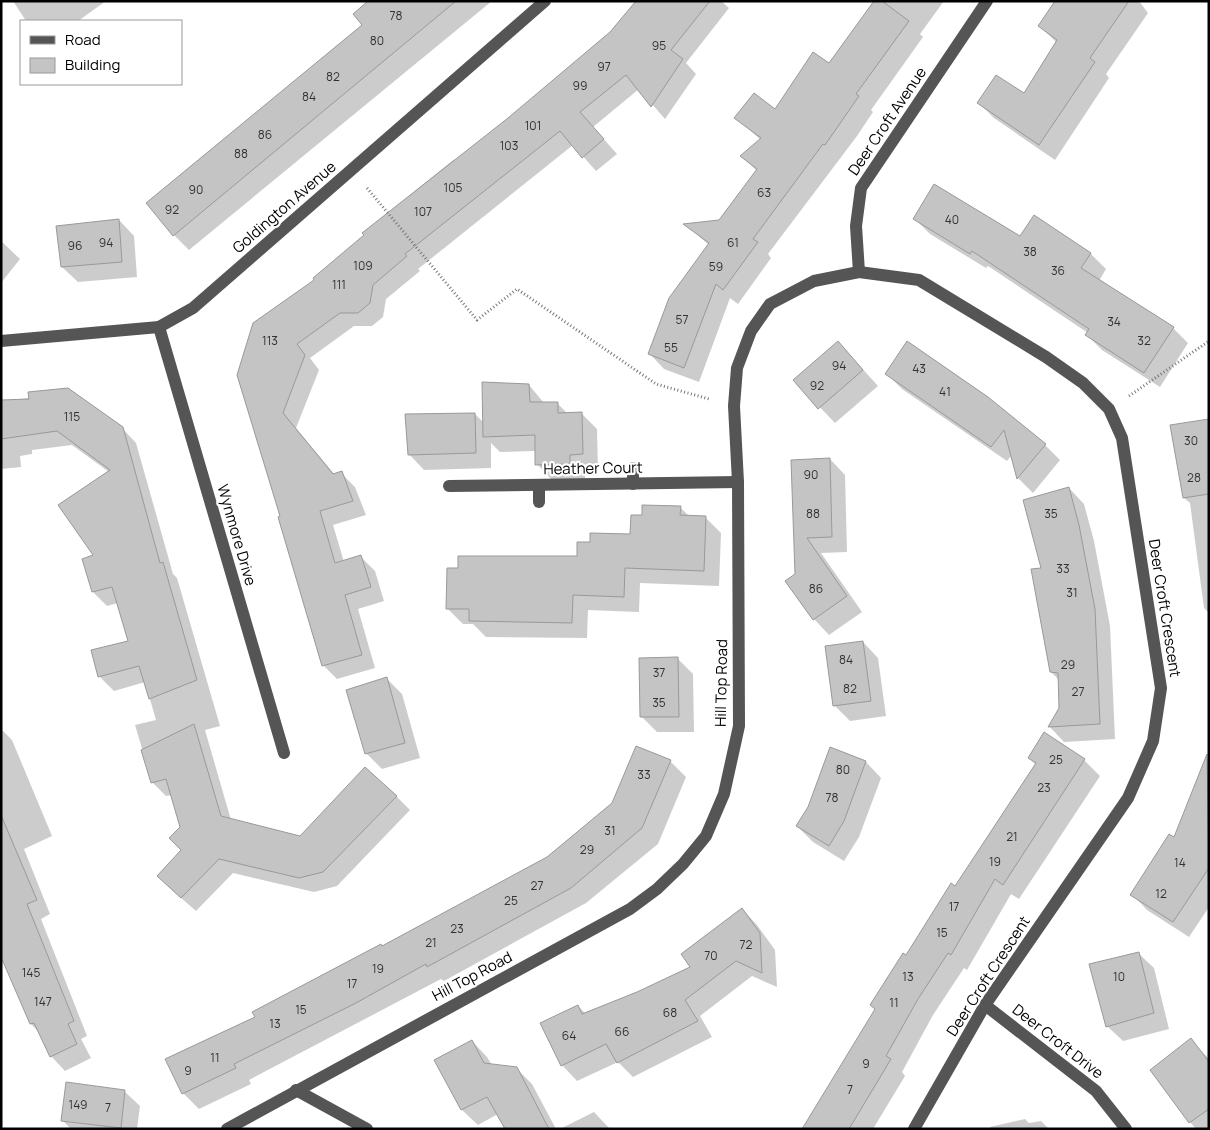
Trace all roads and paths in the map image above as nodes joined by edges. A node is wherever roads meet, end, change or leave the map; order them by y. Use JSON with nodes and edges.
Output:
{"nodes":[{"id":1,"x":545,"y":1,"type":"edge"},
{"id":2,"x":987,"y":1,"type":"edge"},
{"id":3,"x":352,"y":170,"type":"junction"},
{"id":4,"x":859,"y":272,"type":"junction"},
{"id":5,"x":159,"y":327,"type":"junction"},
{"id":6,"x":1,"y":341,"type":"edge"},
{"id":7,"x":1209,"y":341,"type":"edge"},
{"id":8,"x":734,"y":406,"type":"junction"},
{"id":9,"x":1110,"y":409,"type":"junction"},
{"id":10,"x":633,"y":468,"type":"dead end"},
{"id":11,"x":738,"y":482,"type":"junction"},
{"id":12,"x":633,"y":484,"type":"junction"},
{"id":13,"x":539,"y":485,"type":"junction"},
{"id":14,"x":449,"y":486,"type":"dead end"},
{"id":15,"x":539,"y":502,"type":"dead end"},
{"id":16,"x":284,"y":752,"type":"dead end"},
{"id":17,"x":985,"y":1005,"type":"junction"},
{"id":18,"x":296,"y":1090,"type":"junction"},
{"id":19,"x":226,"y":1129,"type":"edge"},
{"id":20,"x":367,"y":1129,"type":"edge"},
{"id":21,"x":914,"y":1129,"type":"edge"},
{"id":22,"x":1126,"y":1129,"type":"edge"}],
"edges":[{"from":1,"to":3,"type":"street","name":"Goldington Avenue"},
{"from":2,"to":4,"type":"street","name":"Deer Croft Avenue"},
{"from":3,"to":5,"type":"street","name":"Goldington Avenue"},
{"from":3,"to":8,"type":"path"},
{"from":4,"to":8,"type":"street","name":"Hill Top Road"},
{"from":4,"to":9,"type":"street","name":"Deer Croft Crescent"},
{"from":5,"to":6,"type":"street","name":"Goldington Avenue"},
{"from":5,"to":16,"type":"street","name":"Wynmore Drive"},
{"from":7,"to":9,"type":"path"},
{"from":8,"to":11,"type":"street","name":"Hill Top Road"},
{"from":9,"to":17,"type":"street","name":"Deer Croft Crescent"},
{"from":10,"to":12,"type":"street"},
{"from":11,"to":12,"type":"street","name":"Heather Court"},
{"from":11,"to":18,"type":"street","name":"Hill Top Road"},
{"from":12,"to":13,"type":"street","name":"Heather Court"},
{"from":13,"to":14,"type":"street","name":"Heather Court"},
{"from":13,"to":15,"type":"street"},
{"from":17,"to":21,"type":"street","name":"Deer Croft Crescent"},
{"from":17,"to":22,"type":"street","name":"Deer Croft Drive"},
{"from":18,"to":19,"type":"street","name":"Hill Top Road"},
{"from":18,"to":20,"type":"street"}]}
